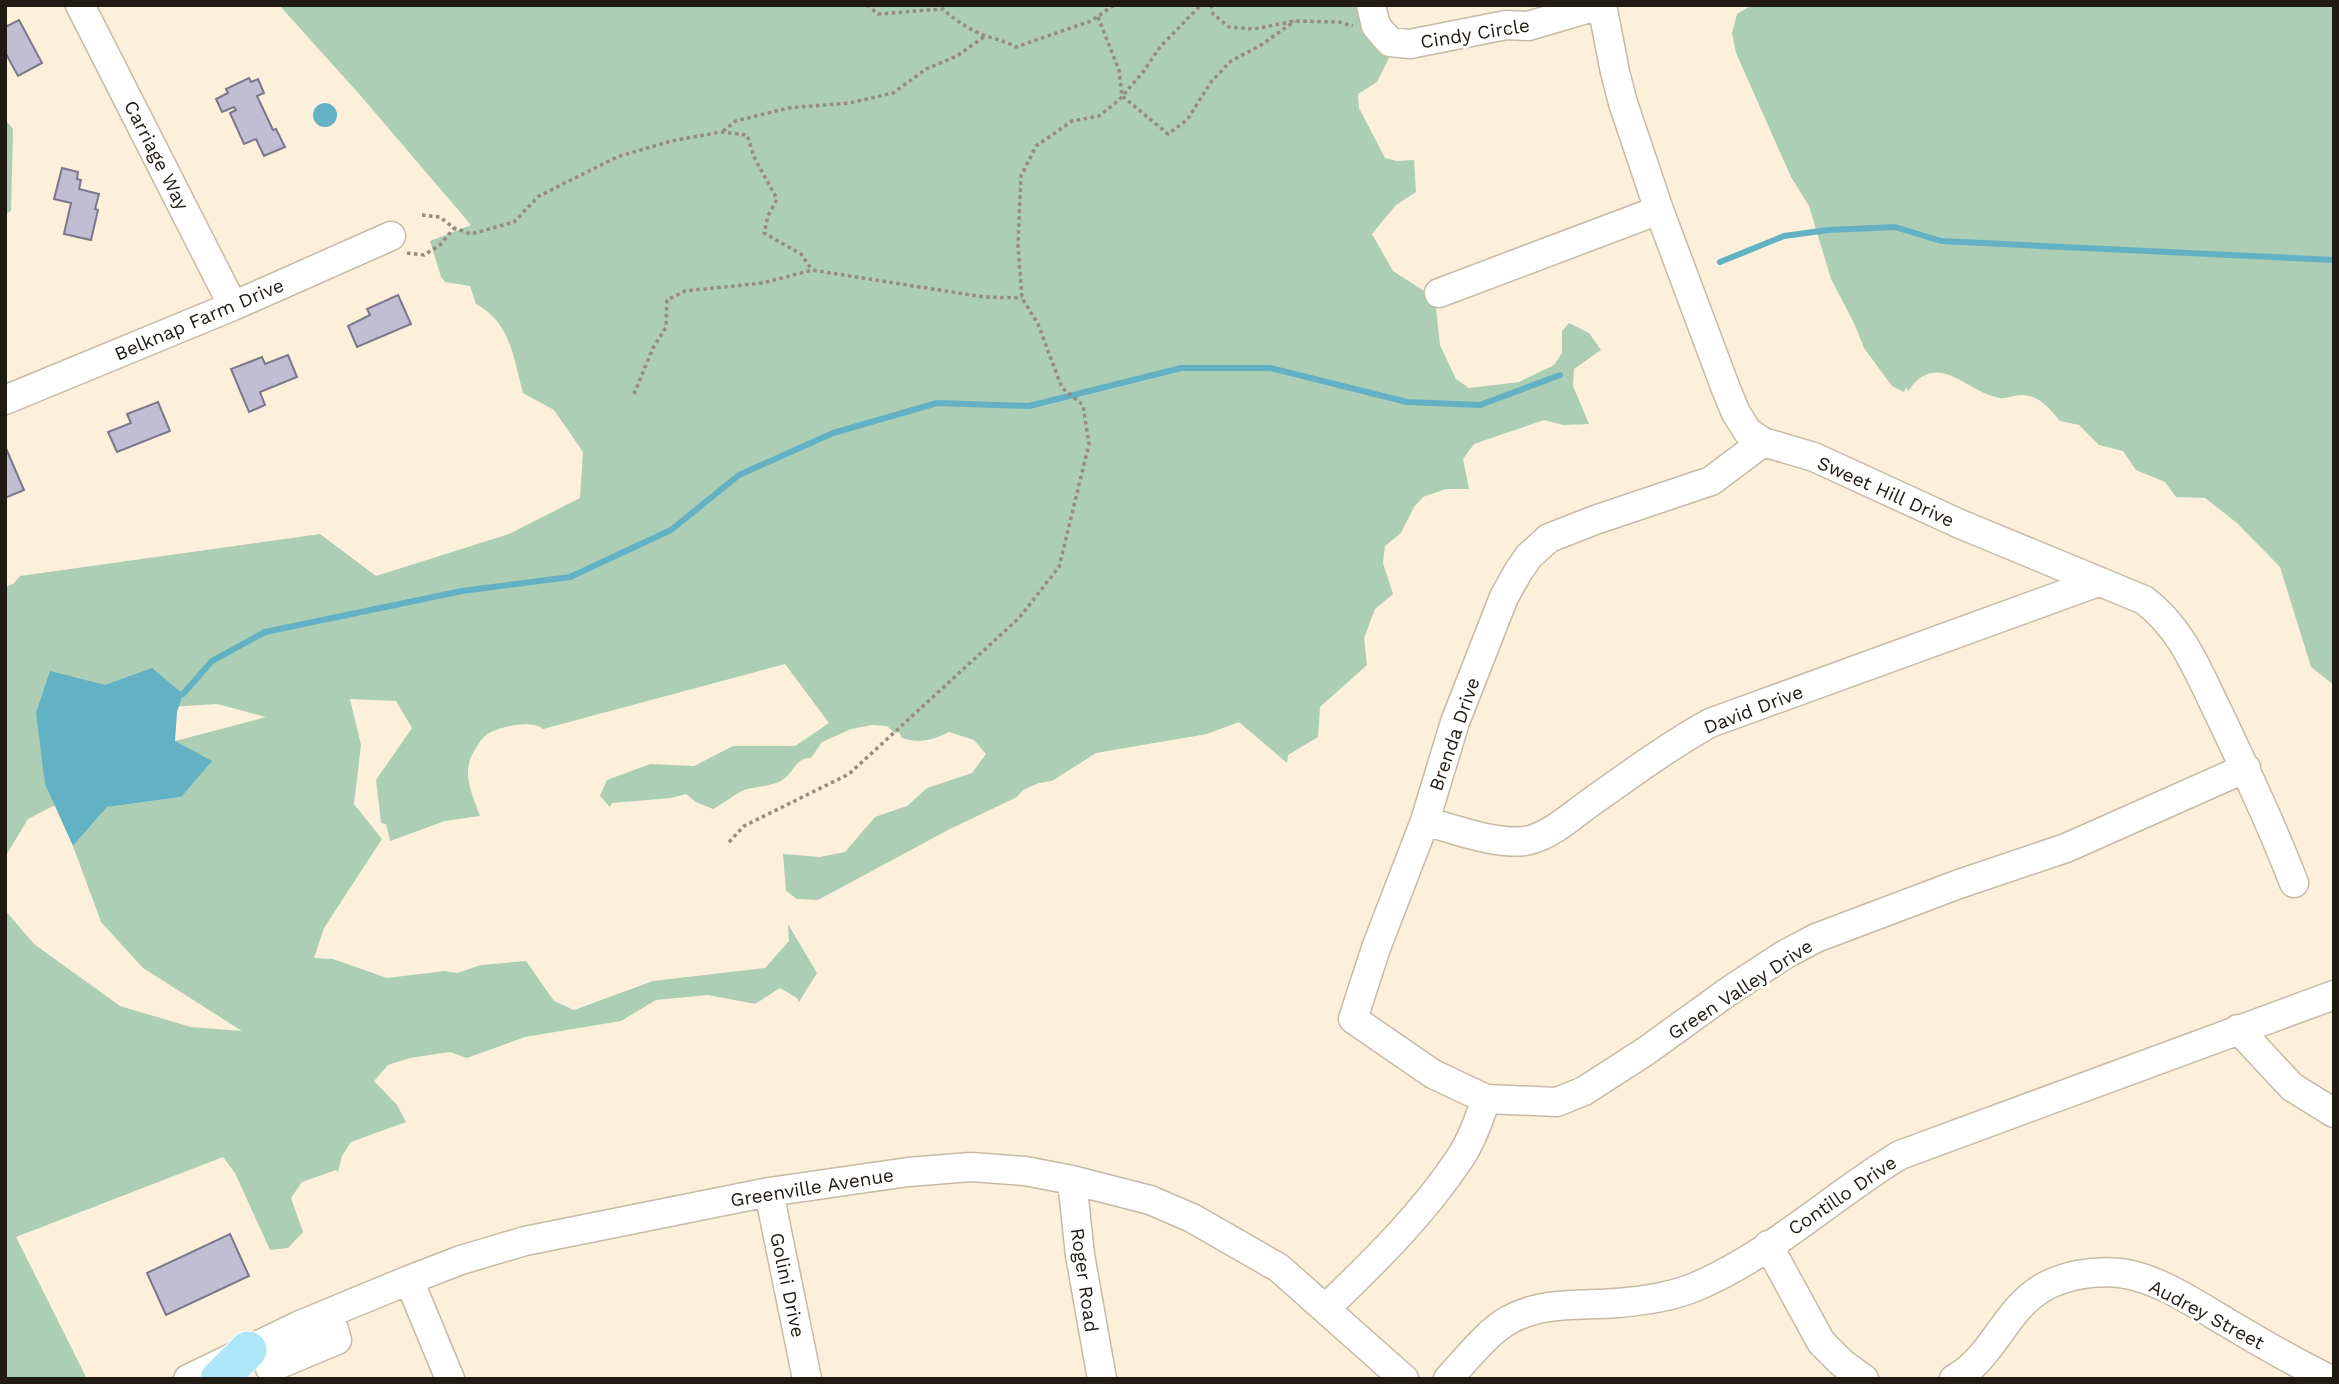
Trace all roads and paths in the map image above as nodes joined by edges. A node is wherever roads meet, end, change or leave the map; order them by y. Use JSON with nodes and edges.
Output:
{"nodes":[{"id":1,"x":80,"y":5,"type":"edge"},
{"id":2,"x":867,"y":5,"type":"edge"},
{"id":3,"x":1114,"y":5,"type":"edge"},
{"id":4,"x":1201,"y":5,"type":"edge"},
{"id":5,"x":1211,"y":5,"type":"edge"},
{"id":6,"x":1601,"y":5,"type":"edge"},
{"id":7,"x":1373,"y":15,"type":"edge"},
{"id":8,"x":1098,"y":17,"type":"junction"},
{"id":9,"x":1295,"y":21,"type":"junction"},
{"id":10,"x":985,"y":36,"type":"junction"},
{"id":11,"x":1122,"y":96,"type":"junction"},
{"id":12,"x":721,"y":132,"type":"junction"},
{"id":13,"x":1659,"y":210,"type":"junction"},
{"id":14,"x":422,"y":215,"type":"dead end"},
{"id":15,"x":454,"y":228,"type":"junction"},
{"id":16,"x":391,"y":236,"type":"joint"},
{"id":17,"x":812,"y":270,"type":"junction"},
{"id":18,"x":1439,"y":293,"type":"dead end"},
{"id":19,"x":1023,"y":298,"type":"junction"},
{"id":20,"x":233,"y":306,"type":"junction"},
{"id":21,"x":634,"y":394,"type":"dead end"},
{"id":22,"x":5,"y":400,"type":"edge"},
{"id":23,"x":1763,"y":442,"type":"junction"},
{"id":24,"x":2098,"y":582,"type":"junction"},
{"id":25,"x":2246,"y":768,"type":"junction"},
{"id":26,"x":1425,"y":821,"type":"junction"},
{"id":27,"x":729,"y":842,"type":"dead end"},
{"id":28,"x":2294,"y":883,"type":"dead end"},
{"id":29,"x":2334,"y":995,"type":"edge"},
{"id":30,"x":2238,"y":1029,"type":"junction"},
{"id":31,"x":1486,"y":1099,"type":"junction"},
{"id":32,"x":2334,"y":1113,"type":"edge"},
{"id":33,"x":1072,"y":1180,"type":"junction"},
{"id":34,"x":769,"y":1192,"type":"junction"},
{"id":35,"x":1768,"y":1245,"type":"junction"},
{"id":36,"x":409,"y":1280,"type":"junction"},
{"id":37,"x":1326,"y":1308,"type":"junction"},
{"id":38,"x":260,"y":1360,"type":"edge"},
{"id":39,"x":188,"y":1379,"type":"edge"},
{"id":40,"x":219,"y":1379,"type":"edge"},
{"id":41,"x":450,"y":1379,"type":"edge"},
{"id":42,"x":807,"y":1379,"type":"edge"},
{"id":43,"x":1102,"y":1379,"type":"edge"},
{"id":44,"x":1404,"y":1379,"type":"edge"},
{"id":45,"x":1448,"y":1379,"type":"edge"},
{"id":46,"x":1864,"y":1379,"type":"edge"},
{"id":47,"x":1954,"y":1379,"type":"edge"},
{"id":48,"x":2329,"y":1379,"type":"edge"}],
"edges":[{"from":1,"to":20,"type":"street","name":"Carriage Way"},
{"from":2,"to":10,"type":"path"},
{"from":3,"to":8,"type":"path"},
{"from":4,"to":11,"type":"path"},
{"from":5,"to":9,"type":"path"},
{"from":6,"to":7,"type":"street","name":"Cindy Circle"},
{"from":6,"to":13,"type":"street","name":"Sweet Hill Drive"},
{"from":7,"to":9,"type":"path"},
{"from":8,"to":10,"type":"path"},
{"from":8,"to":11,"type":"path"},
{"from":9,"to":11,"type":"path"},
{"from":10,"to":12,"type":"path"},
{"from":11,"to":19,"type":"path"},
{"from":12,"to":15,"type":"path"},
{"from":12,"to":17,"type":"path"},
{"from":13,"to":18,"type":"street"},
{"from":13,"to":23,"type":"street","name":"Sweet Hill Drive"},
{"from":14,"to":15,"type":"path"},
{"from":15,"to":16,"type":"path"},
{"from":16,"to":20,"type":"street","name":"Belknap Farm Drive"},
{"from":17,"to":19,"type":"path"},
{"from":17,"to":21,"type":"path"},
{"from":19,"to":27,"type":"path"},
{"from":20,"to":22,"type":"street","name":"Belknap Farm Drive"},
{"from":23,"to":24,"type":"street","name":"Sweet Hill Drive"},
{"from":23,"to":26,"type":"street","name":"Brenda Drive"},
{"from":24,"to":25,"type":"street","name":"Sweet Hill Drive"},
{"from":24,"to":26,"type":"street","name":"David Drive"},
{"from":25,"to":28,"type":"street","name":"Sweet Hill Drive"},
{"from":25,"to":31,"type":"street","name":"Green Valley Drive"},
{"from":26,"to":31,"type":"street","name":"Brenda Drive"},
{"from":29,"to":30,"type":"street","name":"Contillo Drive"},
{"from":30,"to":32,"type":"street"},
{"from":30,"to":35,"type":"street","name":"Contillo Drive"},
{"from":31,"to":37,"type":"street"},
{"from":33,"to":34,"type":"street","name":"Greenville Avenue"},
{"from":33,"to":37,"type":"street","name":"Greenville Avenue"},
{"from":33,"to":43,"type":"street","name":"Roger Road"},
{"from":34,"to":36,"type":"street","name":"Greenville Avenue"},
{"from":34,"to":42,"type":"street","name":"Golini Drive"},
{"from":35,"to":45,"type":"street","name":"Contillo Drive"},
{"from":35,"to":46,"type":"street"},
{"from":36,"to":38,"type":"street","name":"Greenville Avenue"},
{"from":36,"to":41,"type":"street"},
{"from":37,"to":44,"type":"street","name":"Greenville Avenue"},
{"from":38,"to":39,"type":"street","name":"Greenville Avenue"},
{"from":38,"to":40,"type":"main road"},
{"from":47,"to":48,"type":"street","name":"Audrey Street"}]}
